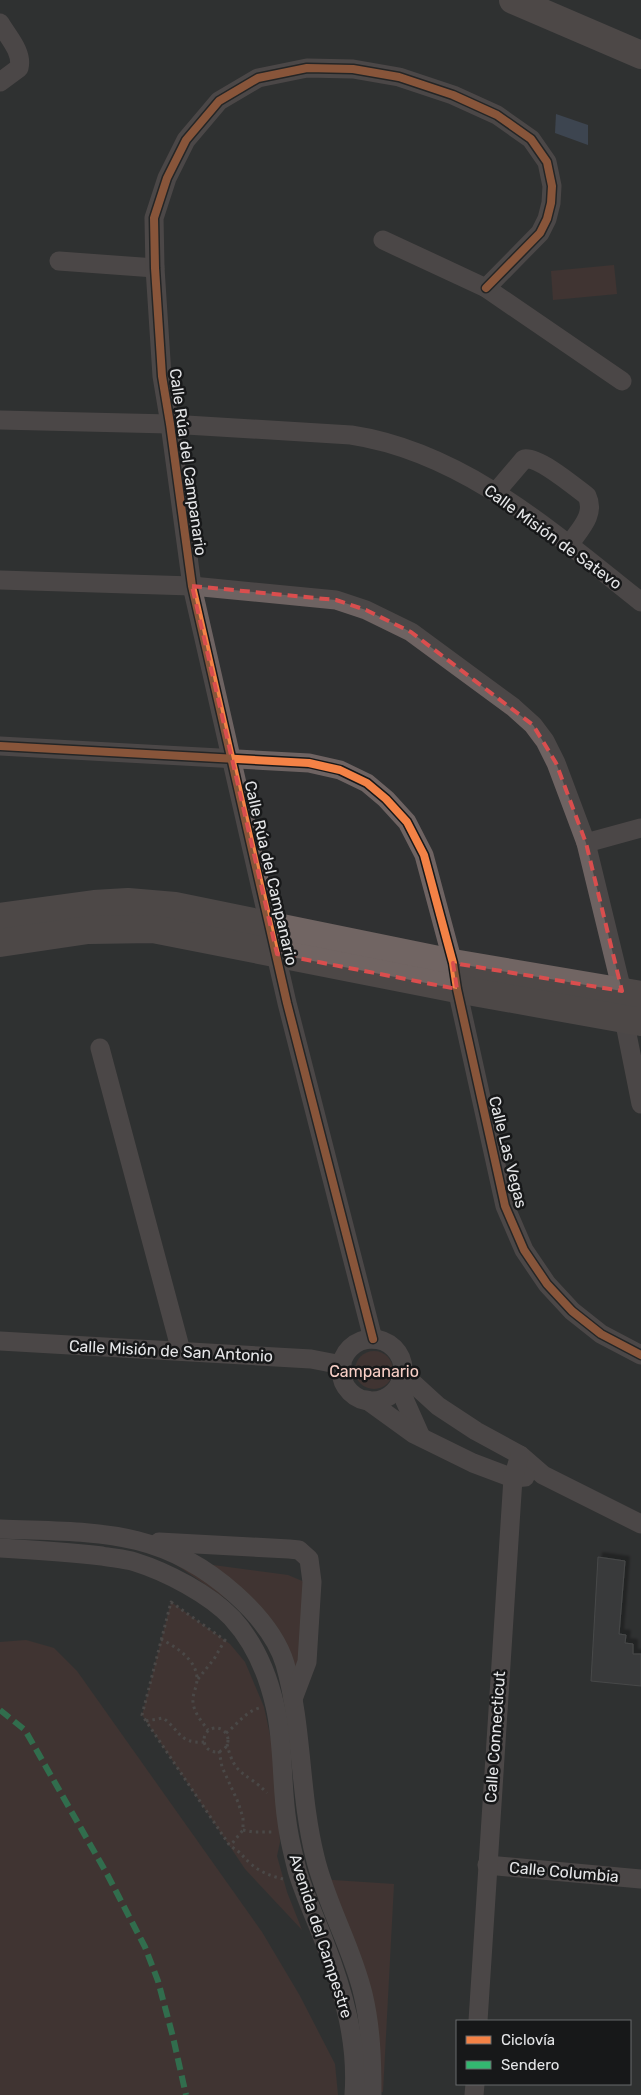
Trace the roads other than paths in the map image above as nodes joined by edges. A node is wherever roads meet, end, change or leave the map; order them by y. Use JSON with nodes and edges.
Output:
{"nodes":[{"id":1,"x":513,"y":0,"type":"edge"},
{"id":2,"x":0,"y":23,"type":"edge"},
{"id":3,"x":641,"y":55,"type":"edge"},
{"id":4,"x":0,"y":82,"type":"edge"},
{"id":5,"x":383,"y":240,"type":"dead end"},
{"id":6,"x":59,"y":261,"type":"dead end"},
{"id":7,"x":154,"y":268,"type":"junction"},
{"id":8,"x":486,"y":288,"type":"junction"},
{"id":9,"x":622,"y":381,"type":"dead end"},
{"id":10,"x":0,"y":420,"type":"edge"},
{"id":11,"x":170,"y":424,"type":"junction"},
{"id":12,"x":496,"y":492,"type":"junction"},
{"id":13,"x":569,"y":545,"type":"junction"},
{"id":14,"x":0,"y":580,"type":"edge"},
{"id":15,"x":192,"y":586,"type":"junction"},
{"id":16,"x":641,"y":602,"type":"edge"},
{"id":17,"x":0,"y":746,"type":"edge"},
{"id":18,"x":230,"y":758,"type":"junction"},
{"id":19,"x":641,"y":828,"type":"edge"},
{"id":20,"x":586,"y":843,"type":"junction"},
{"id":21,"x":0,"y":917,"type":"edge"},
{"id":22,"x":269,"y":926,"type":"junction"},
{"id":23,"x":0,"y":943,"type":"edge"},
{"id":24,"x":277,"y":954,"type":"junction"},
{"id":25,"x":455,"y":976,"type":"junction"},
{"id":26,"x":631,"y":993,"type":"edge"},
{"id":27,"x":632,"y":1020,"type":"edge"},
{"id":28,"x":100,"y":1048,"type":"dead end"},
{"id":29,"x":641,"y":1104,"type":"edge"},
{"id":30,"x":373,"y":1339,"type":"junction"},
{"id":31,"x":0,"y":1341,"type":"edge"},
{"id":32,"x":181,"y":1351,"type":"junction"},
{"id":33,"x":641,"y":1356,"type":"edge"},
{"id":34,"x":342,"y":1365,"type":"junction"},
{"id":35,"x":401,"y":1379,"type":"junction"},
{"id":36,"x":367,"y":1400,"type":"junction"},
{"id":37,"x":451,"y":1415,"type":"junction"},
{"id":38,"x":427,"y":1440,"type":"junction"},
{"id":39,"x":520,"y":1454,"type":"junction"},
{"id":40,"x":543,"y":1475,"type":"junction"},
{"id":41,"x":513,"y":1478,"type":"junction"},
{"id":42,"x":641,"y":1524,"type":"edge"},
{"id":43,"x":0,"y":1529,"type":"edge"},
{"id":44,"x":106,"y":1534,"type":"junction"},
{"id":45,"x":143,"y":1541,"type":"junction"},
{"id":46,"x":0,"y":1548,"type":"edge"},
{"id":47,"x":106,"y":1557,"type":"junction"},
{"id":48,"x":293,"y":1699,"type":"junction"},
{"id":49,"x":300,"y":1736,"type":"junction"},
{"id":50,"x":280,"y":1738,"type":"junction"},
{"id":51,"x":487,"y":1865,"type":"junction"},
{"id":52,"x":641,"y":1879,"type":"edge"},
{"id":53,"x":342,"y":1932,"type":"junction"},
{"id":54,"x":324,"y":1940,"type":"junction"},
{"id":55,"x":478,"y":2020,"type":"edge"},
{"id":56,"x":354,"y":2095,"type":"edge"},
{"id":57,"x":372,"y":2095,"type":"edge"}],
"edges":[{"from":1,"to":3,"type":"main road"},
{"from":2,"to":4,"type":"street"},
{"from":5,"to":8,"type":"street"},
{"from":6,"to":7,"type":"street"},
{"from":7,"to":8,"type":"street","name":"Calle Rúa del Campanario"},
{"from":7,"to":11,"type":"street","name":"Calle Rúa del Campanario"},
{"from":8,"to":9,"type":"street"},
{"from":10,"to":11,"type":"street","name":"Calle Misión de Satevo"},
{"from":11,"to":12,"type":"street","name":"Calle Misión de Satevo"},
{"from":11,"to":15,"type":"street","name":"Calle Rúa del Campanario"},
{"from":12,"to":13,"type":"street","name":"Calle Misión de Satevo"},
{"from":12,"to":13,"type":"street"},
{"from":13,"to":16,"type":"street","name":"Calle Misión de Satevo"},
{"from":14,"to":15,"type":"street"},
{"from":15,"to":18,"type":"street","name":"Calle Rúa del Campanario"},
{"from":15,"to":20,"type":"street"},
{"from":17,"to":18,"type":"street","name":"Calle Las Vegas"},
{"from":18,"to":22,"type":"street","name":"Calle Rúa del Campanario"},
{"from":18,"to":25,"type":"street","name":"Calle Las Vegas"},
{"from":19,"to":20,"type":"street"},
{"from":20,"to":26,"type":"street"},
{"from":21,"to":22,"type":"main road"},
{"from":22,"to":24,"type":"street","name":"Calle Rúa del Campanario"},
{"from":22,"to":25,"type":"main road"},
{"from":23,"to":24,"type":"main road"},
{"from":24,"to":25,"type":"main road"},
{"from":24,"to":30,"type":"street","name":"Calle Rúa del Campanario"},
{"from":25,"to":26,"type":"main road"},
{"from":25,"to":27,"type":"main road"},
{"from":25,"to":33,"type":"street","name":"Calle Las Vegas"},
{"from":27,"to":29,"type":"street"},
{"from":28,"to":32,"type":"street"},
{"from":30,"to":34,"type":"street"},
{"from":30,"to":35,"type":"street"},
{"from":31,"to":32,"type":"street","name":"Calle Misión de San Antonio"},
{"from":32,"to":34,"type":"street","name":"Calle Misión de San Antonio"},
{"from":34,"to":36,"type":"street"},
{"from":35,"to":36,"type":"street"},
{"from":35,"to":37,"type":"street"},
{"from":35,"to":38,"type":"street"},
{"from":36,"to":38,"type":"street"},
{"from":37,"to":38,"type":"street"},
{"from":37,"to":39,"type":"street"},
{"from":38,"to":41,"type":"street"},
{"from":39,"to":40,"type":"street"},
{"from":39,"to":41,"type":"street","name":"Calle Connecticut"},
{"from":40,"to":41,"type":"street"},
{"from":40,"to":42,"type":"street"},
{"from":41,"to":51,"type":"street","name":"Calle Connecticut"},
{"from":43,"to":44,"type":"street","name":"Avenida del Campestre"},
{"from":44,"to":45,"type":"street","name":"Avenida del Campestre"},
{"from":44,"to":47,"type":"street"},
{"from":45,"to":48,"type":"street","name":"Avenida del Campestre"},
{"from":45,"to":48,"type":"street","name":"Avenida del Campestre"},
{"from":46,"to":47,"type":"street","name":"Avenida del Campestre"},
{"from":47,"to":50,"type":"street","name":"Avenida del Campestre"},
{"from":48,"to":49,"type":"street","name":"Avenida del Campestre"},
{"from":49,"to":50,"type":"street"},
{"from":49,"to":53,"type":"street","name":"Avenida del Campestre"},
{"from":50,"to":54,"type":"street","name":"Avenida del Campestre"},
{"from":51,"to":52,"type":"street","name":"Calle Columbia"},
{"from":51,"to":55,"type":"street","name":"Calle Connecticut"},
{"from":53,"to":54,"type":"street"},
{"from":53,"to":57,"type":"street","name":"Avenida del Campestre"},
{"from":54,"to":56,"type":"street","name":"Avenida del Campestre"}]}
